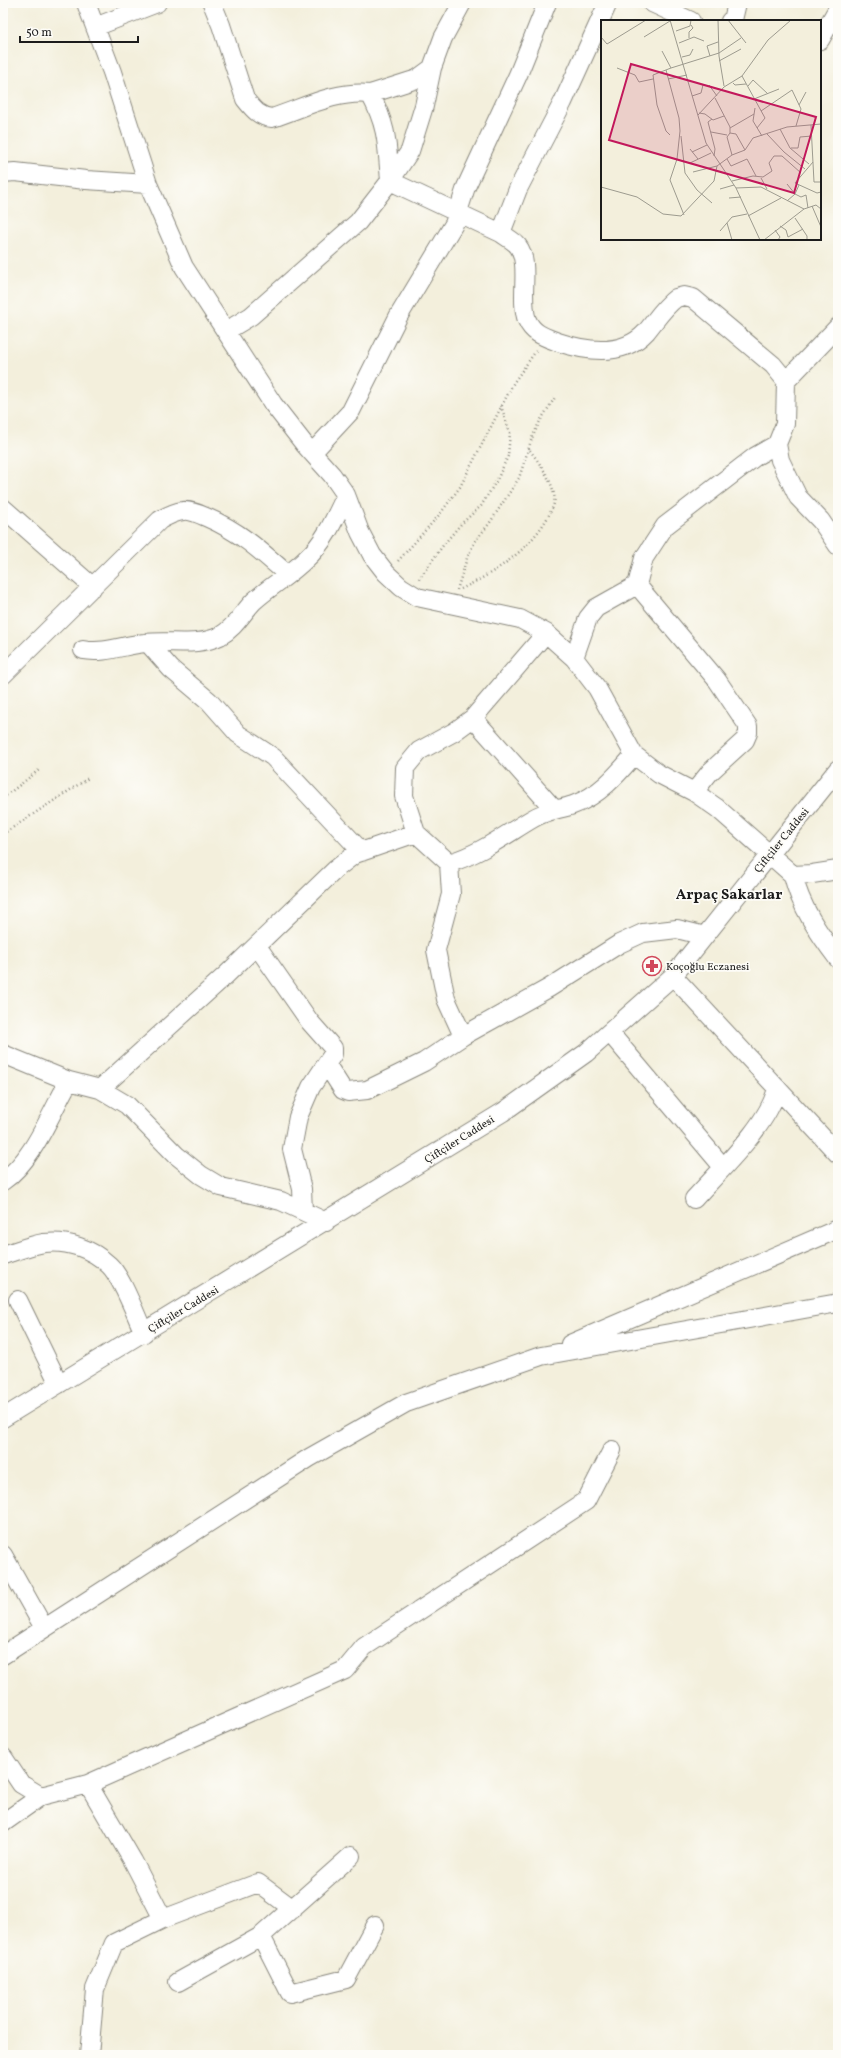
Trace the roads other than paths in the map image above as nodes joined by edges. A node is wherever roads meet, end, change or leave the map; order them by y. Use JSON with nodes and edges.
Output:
{"nodes":[{"id":1,"x":86,"y":3,"type":"edge"},
{"id":2,"x":157,"y":3,"type":"edge"},
{"id":3,"x":212,"y":3,"type":"edge"},
{"id":4,"x":462,"y":3,"type":"edge"},
{"id":5,"x":547,"y":3,"type":"edge"},
{"id":6,"x":608,"y":3,"type":"edge"},
{"id":7,"x":652,"y":3,"type":"edge"},
{"id":8,"x":737,"y":3,"type":"edge"},
{"id":9,"x":838,"y":8,"type":"edge"},
{"id":10,"x":689,"y":20,"type":"edge"},
{"id":11,"x":732,"y":20,"type":"edge"},
{"id":12,"x":95,"y":27,"type":"junction"},
{"id":13,"x":821,"y":38,"type":"edge"},
{"id":14,"x":432,"y":68,"type":"junction"},
{"id":15,"x":370,"y":94,"type":"junction"},
{"id":16,"x":3,"y":173,"type":"edge"},
{"id":17,"x":390,"y":181,"type":"junction"},
{"id":18,"x":148,"y":184,"type":"junction"},
{"id":19,"x":458,"y":213,"type":"junction"},
{"id":20,"x":501,"y":233,"type":"junction"},
{"id":21,"x":838,"y":327,"type":"edge"},
{"id":22,"x":226,"y":332,"type":"junction"},
{"id":23,"x":786,"y":381,"type":"junction"},
{"id":24,"x":777,"y":444,"type":"junction"},
{"id":25,"x":312,"y":453,"type":"junction"},
{"id":26,"x":346,"y":495,"type":"junction"},
{"id":27,"x":3,"y":508,"type":"edge"},
{"id":28,"x":838,"y":546,"type":"edge"},
{"id":29,"x":287,"y":574,"type":"junction"},
{"id":30,"x":637,"y":585,"type":"junction"},
{"id":31,"x":93,"y":587,"type":"junction"},
{"id":32,"x":546,"y":633,"type":"junction"},
{"id":33,"x":148,"y":643,"type":"junction"},
{"id":34,"x":83,"y":650,"type":"dead end"},
{"id":35,"x":574,"y":658,"type":"junction"},
{"id":36,"x":3,"y":675,"type":"edge"},
{"id":37,"x":473,"y":718,"type":"junction"},
{"id":38,"x":634,"y":755,"type":"junction"},
{"id":39,"x":838,"y":769,"type":"edge"},
{"id":40,"x":694,"y":792,"type":"junction"},
{"id":41,"x":553,"y":808,"type":"junction"},
{"id":42,"x":416,"y":832,"type":"junction"},
{"id":43,"x":362,"y":852,"type":"junction"},
{"id":44,"x":770,"y":853,"type":"junction"},
{"id":45,"x":449,"y":863,"type":"junction"},
{"id":46,"x":838,"y":870,"type":"edge"},
{"id":47,"x":794,"y":874,"type":"junction"},
{"id":48,"x":705,"y":936,"type":"junction"},
{"id":49,"x":257,"y":946,"type":"junction"},
{"id":50,"x":838,"y":959,"type":"edge"},
{"id":51,"x":673,"y":976,"type":"junction"},
{"id":52,"x":610,"y":1033,"type":"junction"},
{"id":53,"x":463,"y":1036,"type":"junction"},
{"id":54,"x":3,"y":1054,"type":"edge"},
{"id":55,"x":327,"y":1065,"type":"junction"},
{"id":56,"x":69,"y":1081,"type":"junction"},
{"id":57,"x":777,"y":1088,"type":"junction"},
{"id":58,"x":100,"y":1089,"type":"junction"},
{"id":59,"x":838,"y":1154,"type":"edge"},
{"id":60,"x":723,"y":1167,"type":"junction"},
{"id":61,"x":3,"y":1181,"type":"edge"},
{"id":62,"x":694,"y":1199,"type":"dead end"},
{"id":63,"x":303,"y":1211,"type":"junction"},
{"id":64,"x":326,"y":1222,"type":"junction"},
{"id":65,"x":838,"y":1229,"type":"edge"},
{"id":66,"x":3,"y":1255,"type":"edge"},
{"id":67,"x":18,"y":1300,"type":"dead end"},
{"id":68,"x":838,"y":1303,"type":"edge"},
{"id":69,"x":144,"y":1333,"type":"junction"},
{"id":70,"x":541,"y":1356,"type":"junction"},
{"id":71,"x":59,"y":1384,"type":"junction"},
{"id":72,"x":3,"y":1418,"type":"edge"},
{"id":73,"x":612,"y":1450,"type":"dead end"},
{"id":74,"x":3,"y":1555,"type":"edge"},
{"id":75,"x":44,"y":1628,"type":"junction"},
{"id":76,"x":3,"y":1655,"type":"edge"},
{"id":77,"x":3,"y":1757,"type":"edge"},
{"id":78,"x":88,"y":1784,"type":"junction"},
{"id":79,"x":41,"y":1796,"type":"junction"},
{"id":80,"x":3,"y":1824,"type":"edge"},
{"id":81,"x":351,"y":1856,"type":"dead end"},
{"id":82,"x":292,"y":1909,"type":"junction"},
{"id":83,"x":163,"y":1919,"type":"junction"},
{"id":84,"x":375,"y":1925,"type":"dead end"},
{"id":85,"x":261,"y":1936,"type":"junction"},
{"id":86,"x":178,"y":1982,"type":"dead end"},
{"id":87,"x":89,"y":2055,"type":"edge"}],
"edges":[{"from":1,"to":12,"type":"street"},
{"from":2,"to":12,"type":"street"},
{"from":3,"to":15,"type":"street"},
{"from":4,"to":14,"type":"street"},
{"from":5,"to":19,"type":"street"},
{"from":6,"to":20,"type":"street"},
{"from":7,"to":10,"type":"street"},
{"from":8,"to":11,"type":"street"},
{"from":9,"to":13,"type":"street"},
{"from":12,"to":18,"type":"street"},
{"from":14,"to":15,"type":"street"},
{"from":14,"to":17,"type":"street"},
{"from":15,"to":17,"type":"street"},
{"from":16,"to":18,"type":"street"},
{"from":17,"to":19,"type":"street"},
{"from":17,"to":22,"type":"street"},
{"from":18,"to":22,"type":"street"},
{"from":19,"to":20,"type":"street"},
{"from":19,"to":25,"type":"street"},
{"from":20,"to":23,"type":"street"},
{"from":21,"to":23,"type":"street"},
{"from":22,"to":25,"type":"street"},
{"from":23,"to":24,"type":"street"},
{"from":24,"to":28,"type":"street"},
{"from":24,"to":30,"type":"street"},
{"from":25,"to":26,"type":"street"},
{"from":26,"to":29,"type":"street"},
{"from":26,"to":32,"type":"street"},
{"from":27,"to":31,"type":"street"},
{"from":29,"to":31,"type":"street"},
{"from":29,"to":33,"type":"street"},
{"from":30,"to":35,"type":"street"},
{"from":30,"to":40,"type":"street"},
{"from":31,"to":36,"type":"street"},
{"from":32,"to":35,"type":"street"},
{"from":32,"to":37,"type":"street"},
{"from":33,"to":34,"type":"street"},
{"from":33,"to":43,"type":"street"},
{"from":35,"to":38,"type":"street"},
{"from":37,"to":41,"type":"street"},
{"from":37,"to":42,"type":"street"},
{"from":38,"to":40,"type":"street"},
{"from":38,"to":41,"type":"street"},
{"from":39,"to":44,"type":"street","name":"Çiftçiler Caddesi"},
{"from":40,"to":44,"type":"street"},
{"from":41,"to":45,"type":"street"},
{"from":42,"to":43,"type":"street"},
{"from":42,"to":45,"type":"street"},
{"from":43,"to":49,"type":"street"},
{"from":44,"to":47,"type":"street"},
{"from":44,"to":48,"type":"street","name":"Çiftçiler Caddesi"},
{"from":45,"to":53,"type":"street"},
{"from":46,"to":47,"type":"street"},
{"from":47,"to":50,"type":"street"},
{"from":48,"to":51,"type":"street","name":"Çiftçiler Caddesi"},
{"from":48,"to":53,"type":"street"},
{"from":49,"to":55,"type":"street"},
{"from":49,"to":58,"type":"street"},
{"from":51,"to":52,"type":"street","name":"Çiftçiler Caddesi"},
{"from":51,"to":57,"type":"street"},
{"from":52,"to":60,"type":"street"},
{"from":52,"to":64,"type":"street","name":"Çiftçiler Caddesi"},
{"from":53,"to":55,"type":"street"},
{"from":54,"to":56,"type":"street"},
{"from":55,"to":63,"type":"street"},
{"from":56,"to":58,"type":"street"},
{"from":56,"to":61,"type":"street"},
{"from":57,"to":59,"type":"street"},
{"from":57,"to":60,"type":"street"},
{"from":58,"to":63,"type":"street"},
{"from":60,"to":62,"type":"street"},
{"from":63,"to":64,"type":"street"},
{"from":64,"to":69,"type":"street","name":"Çiftçiler Caddesi"},
{"from":65,"to":70,"type":"street"},
{"from":66,"to":69,"type":"street"},
{"from":67,"to":71,"type":"street"},
{"from":68,"to":70,"type":"street"},
{"from":69,"to":71,"type":"street","name":"Çiftçiler Caddesi"},
{"from":70,"to":75,"type":"street"},
{"from":71,"to":72,"type":"street","name":"Çiftçiler Caddesi"},
{"from":73,"to":78,"type":"street"},
{"from":74,"to":75,"type":"street"},
{"from":75,"to":76,"type":"street"},
{"from":77,"to":79,"type":"street"},
{"from":78,"to":79,"type":"street"},
{"from":78,"to":83,"type":"street"},
{"from":79,"to":80,"type":"street"},
{"from":81,"to":82,"type":"street"},
{"from":82,"to":83,"type":"street"},
{"from":82,"to":85,"type":"street"},
{"from":83,"to":87,"type":"street"},
{"from":84,"to":85,"type":"street"},
{"from":85,"to":86,"type":"street"}]}
